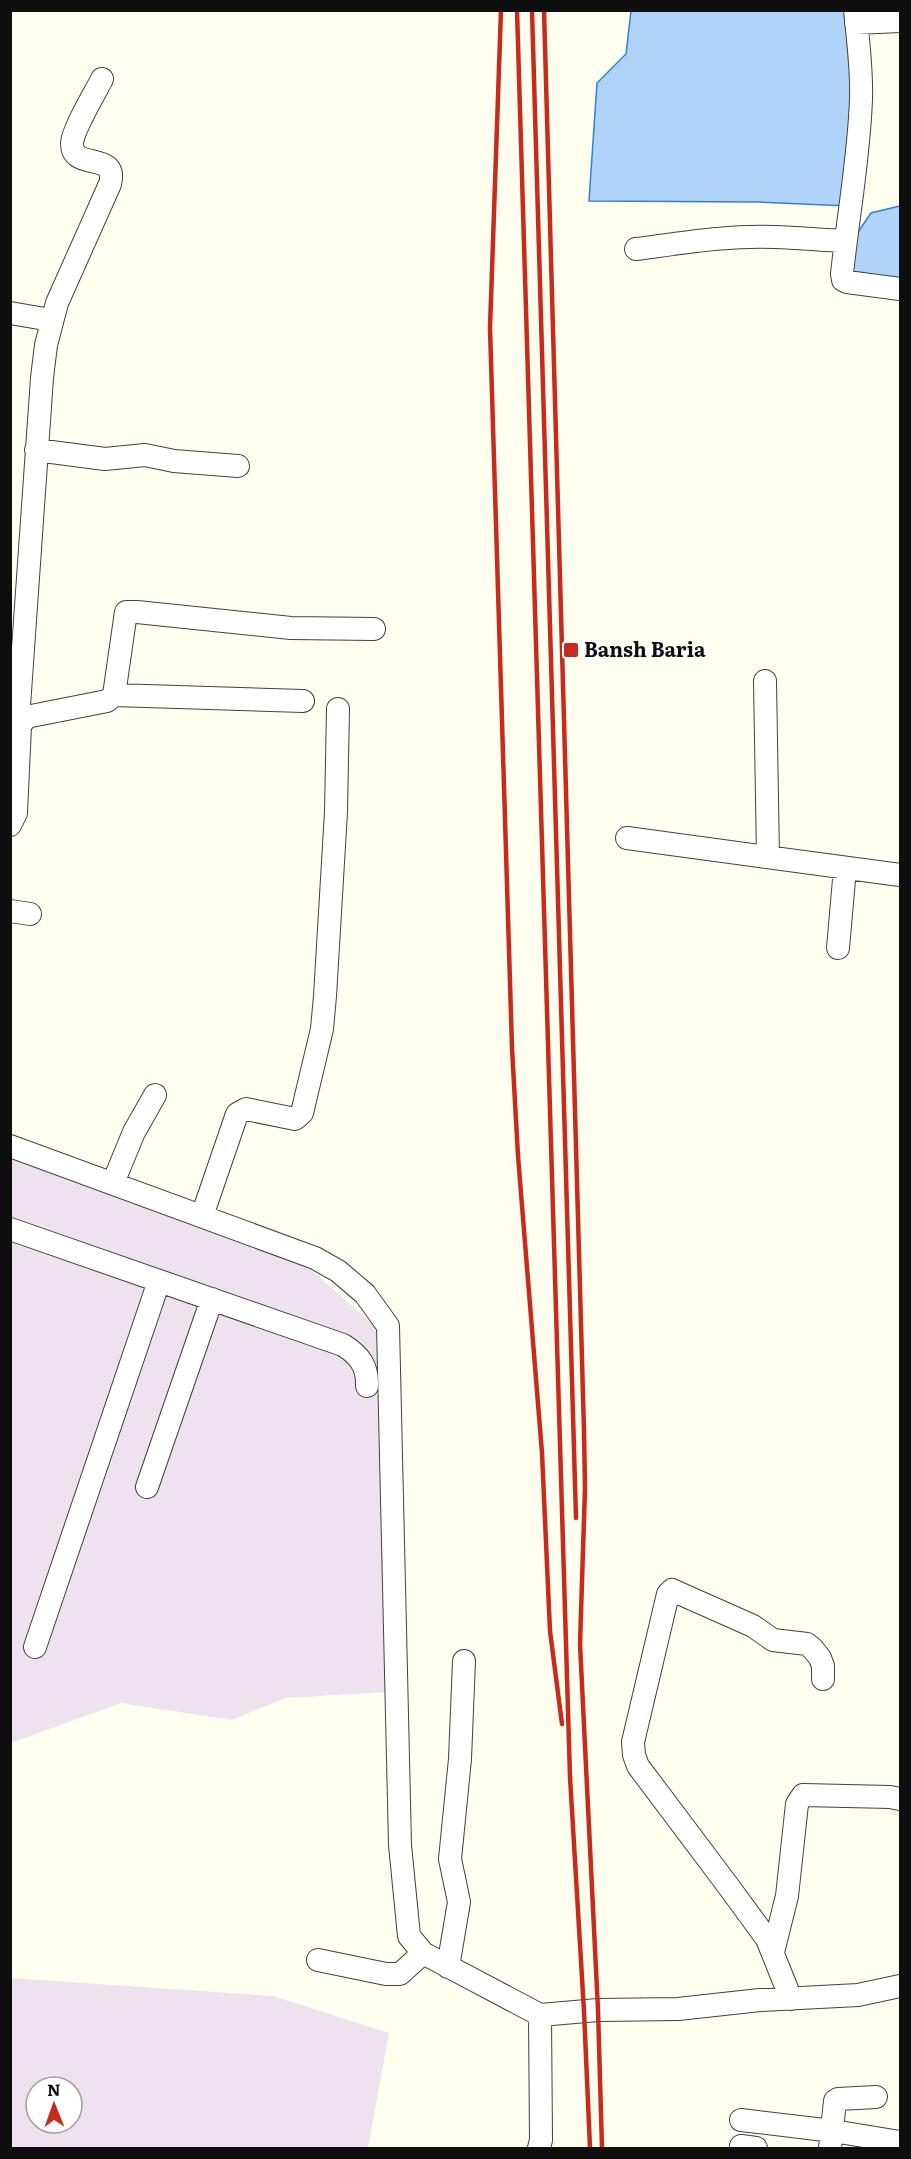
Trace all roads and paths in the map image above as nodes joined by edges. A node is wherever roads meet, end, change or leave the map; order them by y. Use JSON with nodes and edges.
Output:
{"nodes":[{"id":1,"x":856,"y":17,"type":"edge"},
{"id":2,"x":900,"y":21,"type":"edge"},
{"id":3,"x":102,"y":79,"type":"dead end"},
{"id":4,"x":845,"y":242,"type":"junction"},
{"id":5,"x":636,"y":249,"type":"dead end"},
{"id":6,"x":900,"y":289,"type":"edge"},
{"id":7,"x":10,"y":313,"type":"edge"},
{"id":8,"x":51,"y":320,"type":"junction"},
{"id":9,"x":36,"y":450,"type":"junction"},
{"id":10,"x":238,"y":466,"type":"dead end"},
{"id":11,"x":374,"y":629,"type":"dead end"},
{"id":12,"x":765,"y":681,"type":"dead end"},
{"id":13,"x":114,"y":694,"type":"junction"},
{"id":14,"x":303,"y":701,"type":"dead end"},
{"id":15,"x":338,"y":709,"type":"dead end"},
{"id":16,"x":22,"y":721,"type":"junction"},
{"id":17,"x":14,"y":782,"type":"edge"},
{"id":18,"x":10,"y":825,"type":"edge"},
{"id":19,"x":627,"y":838,"type":"dead end"},
{"id":20,"x":768,"y":857,"type":"junction"},
{"id":21,"x":845,"y":868,"type":"junction"},
{"id":22,"x":900,"y":875,"type":"edge"},
{"id":23,"x":838,"y":948,"type":"dead end"},
{"id":24,"x":155,"y":1095,"type":"dead end"},
{"id":25,"x":10,"y":1146,"type":"edge"},
{"id":26,"x":113,"y":1183,"type":"junction"},
{"id":27,"x":202,"y":1216,"type":"junction"},
{"id":28,"x":10,"y":1229,"type":"edge"},
{"id":29,"x":159,"y":1281,"type":"junction"},
{"id":30,"x":212,"y":1299,"type":"junction"},
{"id":31,"x":367,"y":1386,"type":"dead end"},
{"id":32,"x":147,"y":1487,"type":"dead end"},
{"id":33,"x":35,"y":1647,"type":"dead end"},
{"id":34,"x":464,"y":1661,"type":"dead end"},
{"id":35,"x":823,"y":1679,"type":"dead end"},
{"id":36,"x":900,"y":1799,"type":"edge"},
{"id":37,"x":773,"y":1952,"type":"junction"},
{"id":38,"x":423,"y":1953,"type":"junction"},
{"id":39,"x":318,"y":1960,"type":"dead end"},
{"id":40,"x":448,"y":1967,"type":"junction"},
{"id":41,"x":900,"y":1986,"type":"edge"},
{"id":42,"x":791,"y":1999,"type":"junction"},
{"id":43,"x":540,"y":2014,"type":"junction"},
{"id":44,"x":876,"y":2097,"type":"dead end"},
{"id":45,"x":741,"y":2120,"type":"dead end"},
{"id":46,"x":832,"y":2140,"type":"edge"},
{"id":47,"x":900,"y":2142,"type":"edge"},
{"id":48,"x":539,"y":2148,"type":"edge"}],
"edges":[{"from":1,"to":2,"type":"street"},
{"from":1,"to":4,"type":"street"},
{"from":3,"to":8,"type":"street"},
{"from":4,"to":5,"type":"street"},
{"from":4,"to":6,"type":"street"},
{"from":7,"to":8,"type":"street"},
{"from":8,"to":9,"type":"street"},
{"from":9,"to":10,"type":"street"},
{"from":9,"to":16,"type":"street"},
{"from":11,"to":13,"type":"street"},
{"from":12,"to":20,"type":"street"},
{"from":13,"to":14,"type":"street"},
{"from":13,"to":16,"type":"street"},
{"from":15,"to":27,"type":"street"},
{"from":16,"to":17,"type":"street"},
{"from":17,"to":18,"type":"street"},
{"from":19,"to":20,"type":"street"},
{"from":20,"to":21,"type":"street"},
{"from":21,"to":22,"type":"street"},
{"from":21,"to":23,"type":"street"},
{"from":24,"to":26,"type":"street"},
{"from":25,"to":26,"type":"street"},
{"from":26,"to":27,"type":"street"},
{"from":27,"to":38,"type":"street"},
{"from":28,"to":29,"type":"street"},
{"from":29,"to":30,"type":"street"},
{"from":29,"to":33,"type":"street"},
{"from":30,"to":31,"type":"street"},
{"from":30,"to":32,"type":"street"},
{"from":34,"to":40,"type":"street"},
{"from":35,"to":37,"type":"street"},
{"from":36,"to":37,"type":"street"},
{"from":37,"to":42,"type":"street"},
{"from":38,"to":39,"type":"street"},
{"from":38,"to":40,"type":"street"},
{"from":40,"to":43,"type":"street"},
{"from":41,"to":42,"type":"street"},
{"from":42,"to":43,"type":"street"},
{"from":43,"to":48,"type":"street"},
{"from":44,"to":46,"type":"street"},
{"from":45,"to":46,"type":"street"},
{"from":46,"to":47,"type":"street"}]}
